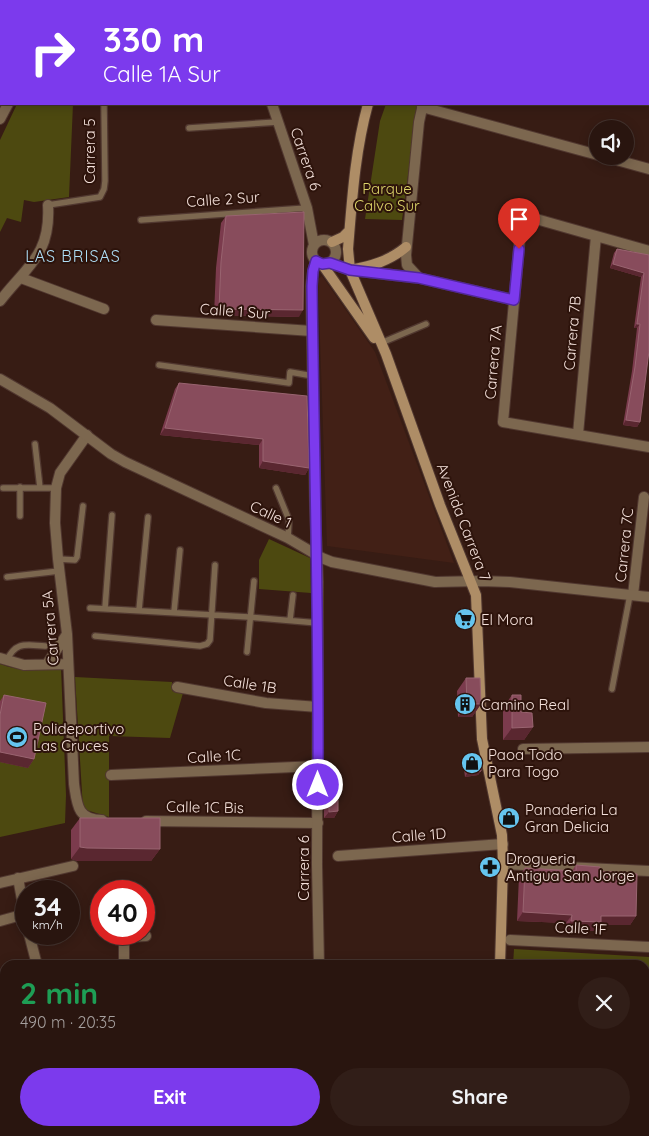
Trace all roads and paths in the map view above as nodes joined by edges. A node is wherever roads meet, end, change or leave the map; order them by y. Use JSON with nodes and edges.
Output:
{"nodes":[{"id":1,"x":7,"y":105,"type":"edge"},
{"id":2,"x":104,"y":105,"type":"edge"},
{"id":3,"x":272,"y":105,"type":"edge"},
{"id":4,"x":368,"y":105,"type":"edge"},
{"id":5,"x":422,"y":105,"type":"edge"},
{"id":6,"x":0,"y":119,"type":"edge"},
{"id":7,"x":278,"y":122,"type":"junction"},
{"id":8,"x":189,"y":128,"type":"dead end"},
{"id":9,"x":589,"y":152,"type":"edge"},
{"id":10,"x":634,"y":165,"type":"edge"},
{"id":11,"x":649,"y":169,"type":"edge"},
{"id":12,"x":48,"y":205,"type":"joint"},
{"id":13,"x":307,"y":208,"type":"junction"},
{"id":14,"x":141,"y":220,"type":"dead end"},
{"id":15,"x":311,"y":224,"type":"junction"},
{"id":16,"x":349,"y":231,"type":"junction"},
{"id":17,"x":596,"y":236,"type":"junction"},
{"id":18,"x":328,"y":240,"type":"junction"},
{"id":19,"x":314,"y":245,"type":"junction"},
{"id":20,"x":406,"y":247,"type":"junction"},
{"id":21,"x":649,"y":251,"type":"edge"},
{"id":22,"x":323,"y":262,"type":"junction"},
{"id":23,"x":350,"y":270,"type":"junction"},
{"id":24,"x":21,"y":278,"type":"junction"},
{"id":25,"x":419,"y":278,"type":"junction"},
{"id":26,"x":514,"y":300,"type":"junction"},
{"id":27,"x":0,"y":301,"type":"edge"},
{"id":28,"x":104,"y":309,"type":"dead end"},
{"id":29,"x":156,"y":320,"type":"dead end"},
{"id":30,"x":426,"y":324,"type":"dead end"},
{"id":31,"x":312,"y":331,"type":"junction"},
{"id":32,"x":381,"y":343,"type":"junction"},
{"id":33,"x":386,"y":354,"type":"junction"},
{"id":34,"x":159,"y":365,"type":"dead end"},
{"id":35,"x":313,"y":376,"type":"junction"},
{"id":36,"x":0,"y":379,"type":"edge"},
{"id":37,"x":578,"y":434,"type":"junction"},
{"id":38,"x":87,"y":435,"type":"junction"},
{"id":39,"x":35,"y":444,"type":"dead end"},
{"id":40,"x":649,"y":447,"type":"edge"},
{"id":41,"x":3,"y":488,"type":"dead end"},
{"id":42,"x":20,"y":488,"type":"junction"},
{"id":43,"x":40,"y":488,"type":"junction"},
{"id":44,"x":56,"y":488,"type":"junction"},
{"id":45,"x":276,"y":488,"type":"dead end"},
{"id":46,"x":644,"y":497,"type":"dead end"},
{"id":47,"x":83,"y":506,"type":"dead end"},
{"id":48,"x":112,"y":515,"type":"dead end"},
{"id":49,"x":20,"y":516,"type":"dead end"},
{"id":50,"x":148,"y":517,"type":"dead end"},
{"id":51,"x":288,"y":538,"type":"junction"},
{"id":52,"x":180,"y":550,"type":"dead end"},
{"id":53,"x":317,"y":555,"type":"junction"},
{"id":54,"x":58,"y":559,"type":"junction"},
{"id":55,"x":215,"y":565,"type":"dead end"},
{"id":56,"x":59,"y":571,"type":"junction"},
{"id":57,"x":7,"y":577,"type":"dead end"},
{"id":58,"x":254,"y":581,"type":"dead end"},
{"id":59,"x":472,"y":581,"type":"junction"},
{"id":60,"x":631,"y":595,"type":"junction"},
{"id":61,"x":292,"y":596,"type":"dead end"},
{"id":62,"x":649,"y":597,"type":"edge"},
{"id":63,"x":90,"y":608,"type":"dead end"},
{"id":64,"x":105,"y":608,"type":"junction"},
{"id":65,"x":139,"y":610,"type":"junction"},
{"id":66,"x":174,"y":612,"type":"junction"},
{"id":67,"x":212,"y":614,"type":"junction"},
{"id":68,"x":249,"y":616,"type":"junction"},
{"id":69,"x":290,"y":620,"type":"junction"},
{"id":70,"x":318,"y":623,"type":"junction"},
{"id":71,"x":67,"y":634,"type":"junction"},
{"id":72,"x":95,"y":636,"type":"dead end"},
{"id":73,"x":45,"y":646,"type":"dead end"},
{"id":74,"x":247,"y":652,"type":"dead end"},
{"id":75,"x":4,"y":659,"type":"edge"},
{"id":76,"x":47,"y":664,"type":"junction"},
{"id":77,"x":68,"y":664,"type":"junction"},
{"id":78,"x":177,"y":687,"type":"dead end"},
{"id":79,"x":612,"y":689,"type":"dead end"},
{"id":80,"x":318,"y":707,"type":"junction"},
{"id":81,"x":649,"y":747,"type":"edge"},
{"id":82,"x":523,"y":750,"type":"dead end"},
{"id":83,"x":318,"y":766,"type":"junction"},
{"id":84,"x":111,"y":775,"type":"dead end"},
{"id":85,"x":112,"y":820,"type":"edge"},
{"id":86,"x":132,"y":821,"type":"edge"},
{"id":87,"x":318,"y":823,"type":"junction"},
{"id":88,"x":503,"y":844,"type":"junction"},
{"id":89,"x":338,"y":856,"type":"dead end"},
{"id":90,"x":503,"y":864,"type":"junction"},
{"id":91,"x":73,"y":866,"type":"dead end"},
{"id":92,"x":649,"y":871,"type":"edge"},
{"id":93,"x":18,"y":878,"type":"joint"},
{"id":94,"x":0,"y":883,"type":"edge"},
{"id":95,"x":15,"y":919,"type":"edge"},
{"id":96,"x":0,"y":921,"type":"edge"},
{"id":97,"x":501,"y":928,"type":"junction"},
{"id":98,"x":510,"y":940,"type":"junction"},
{"id":99,"x":32,"y":945,"type":"edge"},
{"id":100,"x":124,"y":945,"type":"edge"},
{"id":101,"x":500,"y":947,"type":"junction"},
{"id":102,"x":649,"y":947,"type":"edge"},
{"id":103,"x":36,"y":960,"type":"edge"},
{"id":104,"x":124,"y":960,"type":"edge"},
{"id":105,"x":319,"y":960,"type":"edge"},
{"id":106,"x":500,"y":960,"type":"edge"}],
"edges":[{"from":1,"to":6,"type":"street"},
{"from":2,"to":12,"type":"lane","name":"Carrera 5"},
{"from":3,"to":7,"type":"street","name":"Carrera 6"},
{"from":4,"to":16,"type":"main road","name":"Avenida Carrera 7"},
{"from":5,"to":9,"type":"street"},
{"from":5,"to":20,"type":"street"},
{"from":7,"to":8,"type":"lane"},
{"from":7,"to":13,"type":"street","name":"Carrera 6"},
{"from":10,"to":11,"type":"street"},
{"from":12,"to":24,"type":"street"},
{"from":13,"to":14,"type":"lane","name":"Calle 2 Sur"},
{"from":13,"to":15,"type":"street","name":"Carrera 6"},
{"from":15,"to":18,"type":"street","name":"Carrera 6"},
{"from":15,"to":19,"type":"street","name":"Carrera 6"},
{"from":16,"to":18,"type":"main road"},
{"from":16,"to":23,"type":"main road","name":"Avenida Carrera 7"},
{"from":17,"to":21,"type":"street"},
{"from":17,"to":26,"type":"street","name":"Carrera 7A"},
{"from":17,"to":37,"type":"street","name":"Carrera 7B"},
{"from":18,"to":19,"type":"street"},
{"from":18,"to":22,"type":"street"},
{"from":19,"to":22,"type":"street"},
{"from":20,"to":23,"type":"main road"},
{"from":20,"to":25,"type":"street"},
{"from":22,"to":23,"type":"street"},
{"from":22,"to":31,"type":"street","name":"Carrera 6"},
{"from":22,"to":33,"type":"main road"},
{"from":23,"to":25,"type":"street"},
{"from":23,"to":32,"type":"main road","name":"Avenida Carrera 7"},
{"from":24,"to":27,"type":"street"},
{"from":24,"to":28,"type":"street"},
{"from":25,"to":26,"type":"street"},
{"from":26,"to":37,"type":"street","name":"Carrera 7A"},
{"from":29,"to":31,"type":"street","name":"Calle 1 Sur"},
{"from":30,"to":32,"type":"lane"},
{"from":31,"to":35,"type":"street","name":"Carrera 6"},
{"from":32,"to":33,"type":"main road","name":"Avenida Carrera 7"},
{"from":33,"to":59,"type":"main road","name":"Avenida Carrera 7"},
{"from":34,"to":35,"type":"lane"},
{"from":35,"to":53,"type":"street","name":"Carrera 6"},
{"from":36,"to":38,"type":"street","name":"Calle 1"},
{"from":37,"to":40,"type":"street"},
{"from":38,"to":44,"type":"street","name":"Carrera 5A"},
{"from":38,"to":51,"type":"street","name":"Calle 1"},
{"from":39,"to":43,"type":"lane"},
{"from":41,"to":42,"type":"lane"},
{"from":42,"to":43,"type":"lane"},
{"from":42,"to":49,"type":"lane"},
{"from":43,"to":44,"type":"lane"},
{"from":44,"to":54,"type":"street","name":"Carrera 5A"},
{"from":45,"to":51,"type":"lane"},
{"from":46,"to":60,"type":"street","name":"Carrera 7C"},
{"from":47,"to":54,"type":"lane"},
{"from":48,"to":64,"type":"lane"},
{"from":50,"to":65,"type":"lane"},
{"from":51,"to":53,"type":"street","name":"Calle 1"},
{"from":52,"to":66,"type":"lane"},
{"from":53,"to":59,"type":"street","name":"Calle 1"},
{"from":53,"to":70,"type":"street","name":"Carrera 6"},
{"from":54,"to":56,"type":"street","name":"Carrera 5A"},
{"from":55,"to":67,"type":"lane"},
{"from":56,"to":57,"type":"lane"},
{"from":56,"to":71,"type":"street","name":"Carrera 5A"},
{"from":58,"to":68,"type":"lane"},
{"from":59,"to":60,"type":"street","name":"Calle 1"},
{"from":59,"to":88,"type":"main road","name":"Avenida Carrera 7"},
{"from":60,"to":62,"type":"street","name":"Calle 1"},
{"from":60,"to":79,"type":"lane"},
{"from":61,"to":69,"type":"lane"},
{"from":63,"to":64,"type":"lane"},
{"from":64,"to":65,"type":"lane"},
{"from":65,"to":66,"type":"lane"},
{"from":66,"to":67,"type":"lane"},
{"from":67,"to":68,"type":"lane"},
{"from":67,"to":72,"type":"lane"},
{"from":68,"to":69,"type":"lane"},
{"from":68,"to":74,"type":"lane"},
{"from":69,"to":70,"type":"lane"},
{"from":70,"to":80,"type":"street","name":"Carrera 6"},
{"from":71,"to":76,"type":"street"},
{"from":71,"to":77,"type":"street","name":"Carrera 5A"},
{"from":73,"to":75,"type":"lane"},
{"from":75,"to":76,"type":"street"},
{"from":76,"to":77,"type":"street"},
{"from":77,"to":85,"type":"street","name":"Carrera 5A"},
{"from":78,"to":80,"type":"street","name":"Calle 1B"},
{"from":80,"to":83,"type":"street","name":"Carrera 6"},
{"from":81,"to":82,"type":"street"},
{"from":83,"to":84,"type":"street","name":"Calle 1C"},
{"from":83,"to":87,"type":"street","name":"Carrera 6"},
{"from":86,"to":87,"type":"street","name":"Calle 1C Bis"},
{"from":87,"to":105,"type":"street","name":"Carrera 6"},
{"from":88,"to":89,"type":"street","name":"Calle 1D"},
{"from":88,"to":90,"type":"main road","name":"Avenida Carrera 7"},
{"from":90,"to":92,"type":"street"},
{"from":90,"to":97,"type":"main road","name":"Avenida Carrera 7"},
{"from":91,"to":93,"type":"street"},
{"from":93,"to":94,"type":"street"},
{"from":95,"to":96,"type":"street"},
{"from":97,"to":98,"type":"street"},
{"from":97,"to":101,"type":"main road","name":"Avenida Carrera 7"},
{"from":98,"to":101,"type":"street"},
{"from":98,"to":102,"type":"street","name":"Calle 1F"},
{"from":99,"to":103,"type":"street"},
{"from":100,"to":104,"type":"street"},
{"from":101,"to":106,"type":"main road","name":"Avenida Carrera 7"}]}
